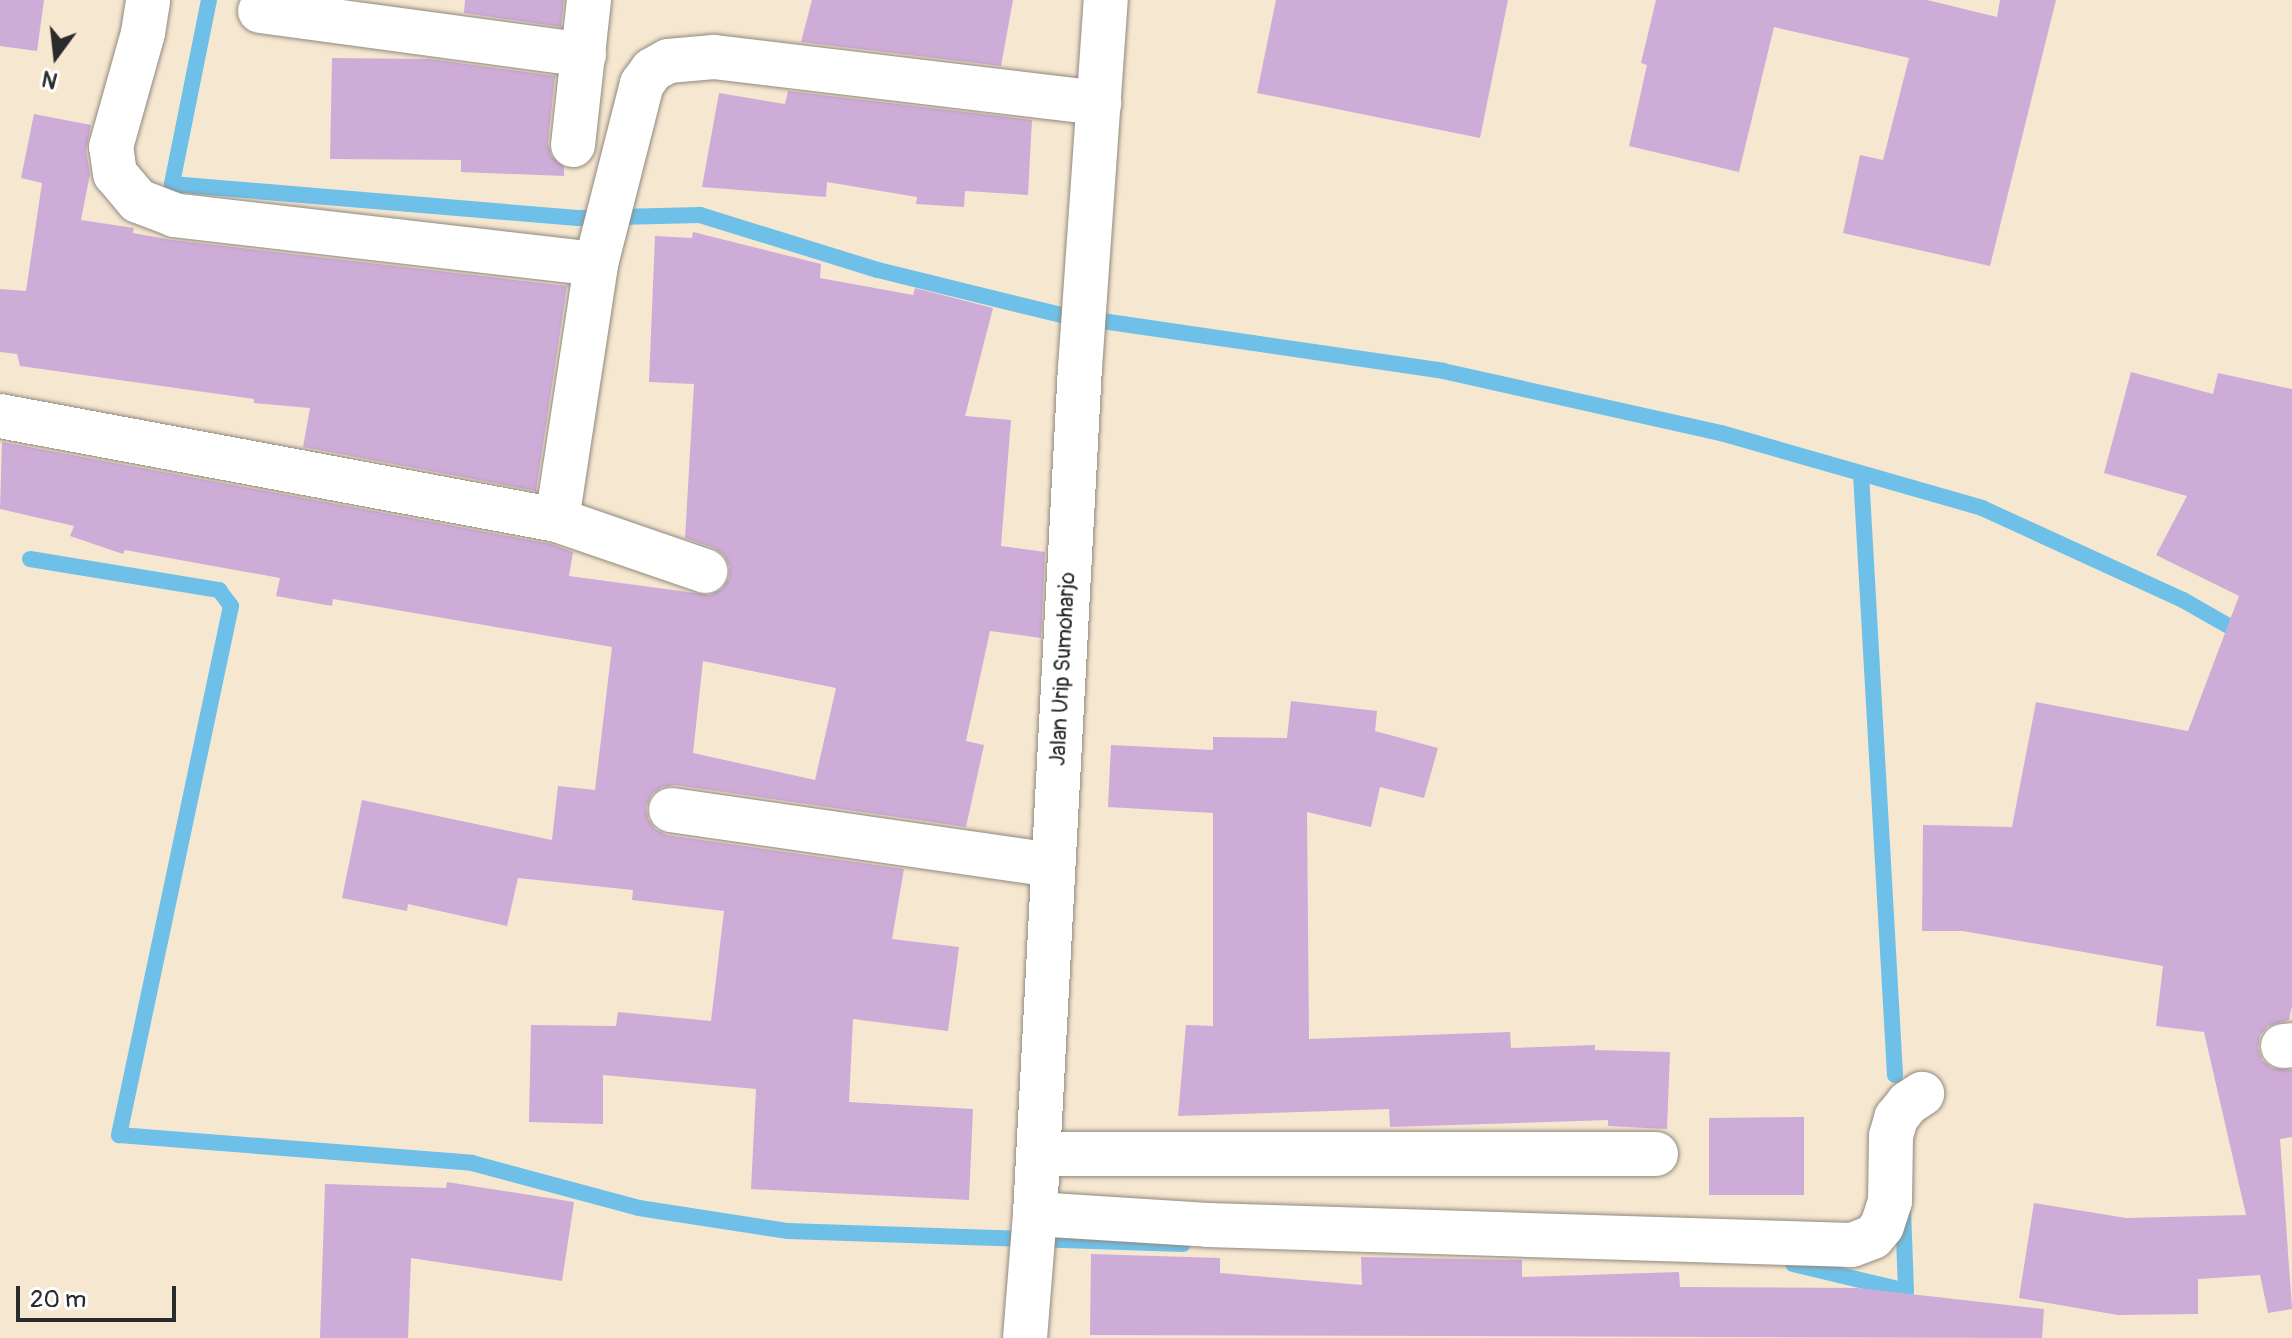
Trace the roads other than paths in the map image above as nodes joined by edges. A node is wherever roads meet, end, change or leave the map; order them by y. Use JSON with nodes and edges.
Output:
{"nodes":[{"id":1,"x":148,"y":0,"type":"edge"},
{"id":2,"x":589,"y":0,"type":"edge"},
{"id":3,"x":1106,"y":0,"type":"edge"},
{"id":4,"x":260,"y":11,"type":"dead end"},
{"id":5,"x":584,"y":55,"type":"junction"},
{"id":6,"x":1099,"y":103,"type":"junction"},
{"id":7,"x":573,"y":145,"type":"dead end"},
{"id":8,"x":599,"y":249,"type":"junction"},
{"id":9,"x":0,"y":416,"type":"edge"},
{"id":10,"x":557,"y":520,"type":"junction"},
{"id":11,"x":705,"y":571,"type":"dead end"},
{"id":12,"x":671,"y":810,"type":"dead end"},
{"id":13,"x":1053,"y":865,"type":"junction"},
{"id":14,"x":1922,"y":1094,"type":"dead end"},
{"id":15,"x":1038,"y":1154,"type":"junction"},
{"id":16,"x":1656,"y":1154,"type":"dead end"},
{"id":17,"x":1034,"y":1221,"type":"junction"},
{"id":18,"x":1025,"y":1338,"type":"edge"}],
"edges":[{"from":1,"to":8,"type":"street"},
{"from":2,"to":5,"type":"street"},
{"from":3,"to":6,"type":"street","name":"Jalan Urip Sumoharjo"},
{"from":4,"to":5,"type":"street"},
{"from":5,"to":7,"type":"street"},
{"from":6,"to":8,"type":"street"},
{"from":6,"to":13,"type":"street","name":"Jalan Urip Sumoharjo"},
{"from":8,"to":10,"type":"street"},
{"from":9,"to":10,"type":"street"},
{"from":10,"to":11,"type":"street"},
{"from":12,"to":13,"type":"street"},
{"from":13,"to":15,"type":"street","name":"Jalan Urip Sumoharjo"},
{"from":14,"to":17,"type":"street"},
{"from":15,"to":16,"type":"street"},
{"from":15,"to":17,"type":"street","name":"Jalan Urip Sumoharjo"},
{"from":17,"to":18,"type":"street","name":"Jalan Urip Sumoharjo"}]}
